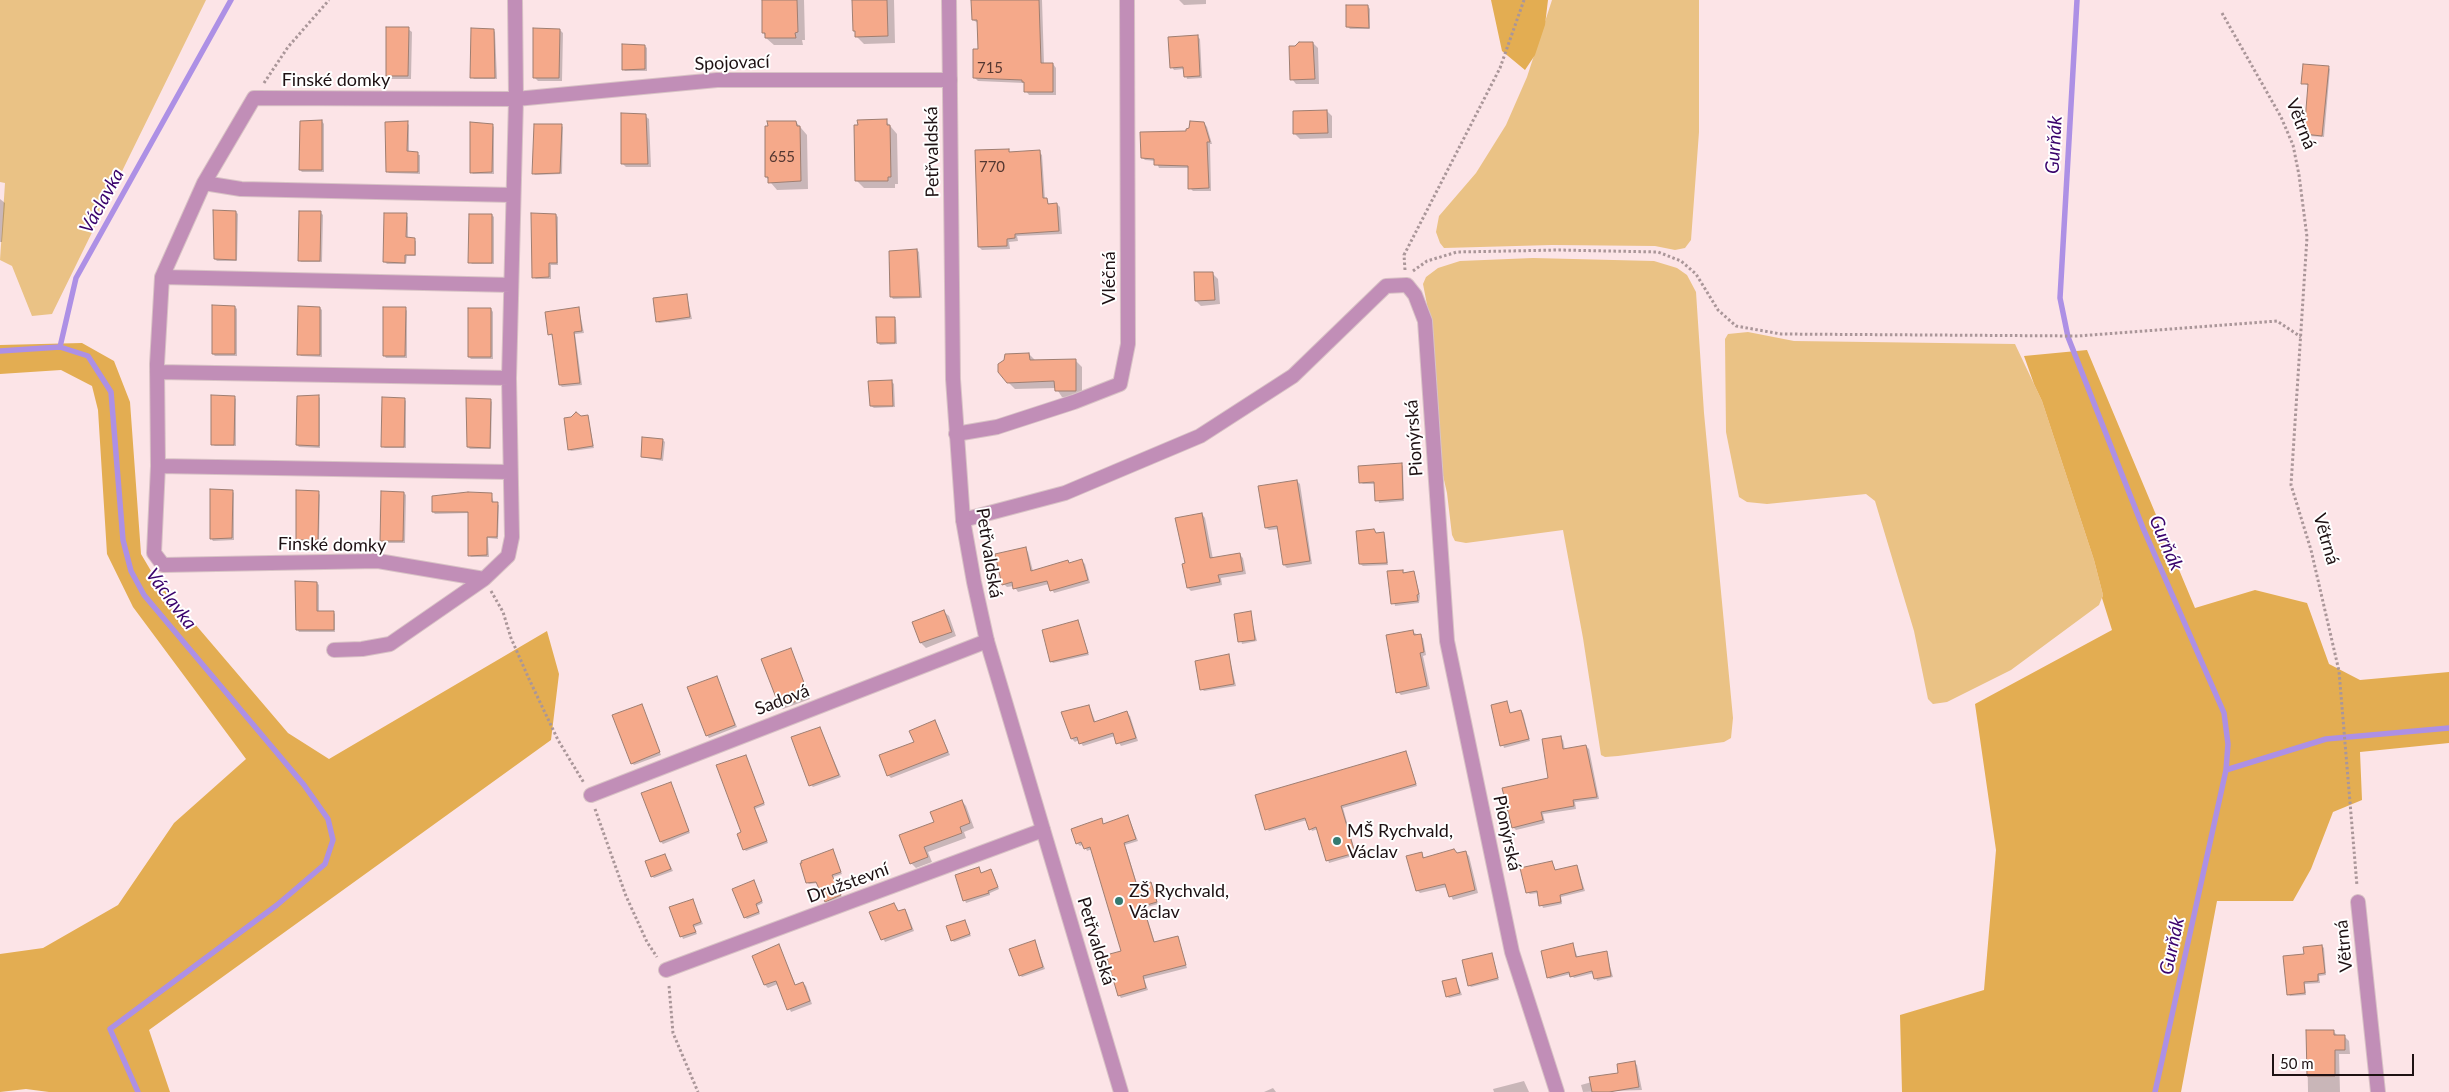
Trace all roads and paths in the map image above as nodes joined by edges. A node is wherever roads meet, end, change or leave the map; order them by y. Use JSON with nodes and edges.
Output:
{"nodes":[{"id":1,"x":329,"y":0,"type":"edge"},
{"id":2,"x":515,"y":0,"type":"edge"},
{"id":3,"x":949,"y":0,"type":"edge"},
{"id":4,"x":1127,"y":0,"type":"edge"},
{"id":5,"x":1524,"y":0,"type":"edge"},
{"id":6,"x":2222,"y":13,"type":"dead end"},
{"id":7,"x":950,"y":80,"type":"junction"},
{"id":8,"x":254,"y":98,"type":"junction"},
{"id":9,"x":516,"y":99,"type":"junction"},
{"id":10,"x":204,"y":183,"type":"junction"},
{"id":11,"x":512,"y":195,"type":"junction"},
{"id":12,"x":162,"y":277,"type":"junction"},
{"id":13,"x":511,"y":285,"type":"junction"},
{"id":14,"x":2301,"y":337,"type":"junction"},
{"id":15,"x":157,"y":372,"type":"junction"},
{"id":16,"x":509,"y":378,"type":"junction"},
{"id":17,"x":956,"y":434,"type":"junction"},
{"id":18,"x":158,"y":466,"type":"junction"},
{"id":19,"x":509,"y":472,"type":"junction"},
{"id":20,"x":963,"y":520,"type":"junction"},
{"id":21,"x":484,"y":579,"type":"junction"},
{"id":22,"x":987,"y":641,"type":"junction"},
{"id":23,"x":334,"y":650,"type":"dead end"},
{"id":24,"x":591,"y":795,"type":"junction"},
{"id":25,"x":1043,"y":830,"type":"junction"},
{"id":26,"x":2358,"y":902,"type":"joint"},
{"id":27,"x":666,"y":970,"type":"junction"},
{"id":28,"x":698,"y":1092,"type":"edge"},
{"id":29,"x":1121,"y":1092,"type":"edge"},
{"id":30,"x":1557,"y":1092,"type":"edge"},
{"id":31,"x":2378,"y":1092,"type":"edge"}],
"edges":[{"from":1,"to":8,"type":"path"},
{"from":2,"to":9,"type":"street"},
{"from":3,"to":7,"type":"street","name":"Petřvaldská"},
{"from":4,"to":17,"type":"street","name":"Vléčná"},
{"from":5,"to":14,"type":"path"},
{"from":6,"to":14,"type":"path","name":"Větrná"},
{"from":7,"to":9,"type":"street","name":"Spojovací"},
{"from":7,"to":17,"type":"street","name":"Petřvaldská"},
{"from":8,"to":9,"type":"street","name":"Finské domky"},
{"from":8,"to":10,"type":"street","name":"Finské domky"},
{"from":9,"to":11,"type":"street"},
{"from":10,"to":11,"type":"street"},
{"from":10,"to":12,"type":"street","name":"Finské domky"},
{"from":11,"to":13,"type":"street"},
{"from":12,"to":13,"type":"street"},
{"from":12,"to":15,"type":"street","name":"Finské domky"},
{"from":13,"to":16,"type":"street"},
{"from":14,"to":26,"type":"path","name":"Větrná"},
{"from":15,"to":16,"type":"street"},
{"from":15,"to":18,"type":"street","name":"Finské domky"},
{"from":16,"to":19,"type":"street"},
{"from":17,"to":20,"type":"street","name":"Petřvaldská"},
{"from":18,"to":19,"type":"street"},
{"from":18,"to":21,"type":"street","name":"Finské domky"},
{"from":19,"to":21,"type":"street"},
{"from":20,"to":22,"type":"street","name":"Petřvaldská"},
{"from":20,"to":30,"type":"street","name":"Pionýrská"},
{"from":21,"to":23,"type":"street"},
{"from":21,"to":24,"type":"path"},
{"from":22,"to":24,"type":"street","name":"Sadová"},
{"from":22,"to":25,"type":"street","name":"Petřvaldská"},
{"from":24,"to":27,"type":"path"},
{"from":25,"to":27,"type":"street","name":"Družstevní"},
{"from":25,"to":29,"type":"street","name":"Petřvaldská"},
{"from":26,"to":31,"type":"street","name":"Větrná"},
{"from":27,"to":28,"type":"path"}]}
